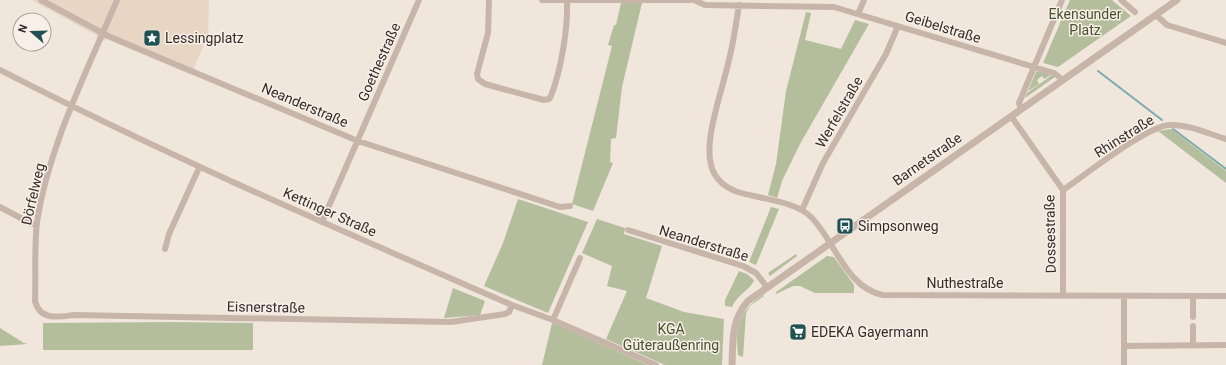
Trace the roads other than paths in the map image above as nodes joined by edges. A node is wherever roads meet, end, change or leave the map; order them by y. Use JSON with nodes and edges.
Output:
{"nodes":[{"id":1,"x":41,"y":0,"type":"edge"},
{"id":2,"x":117,"y":0,"type":"edge"},
{"id":3,"x":419,"y":0,"type":"edge"},
{"id":4,"x":489,"y":0,"type":"edge"},
{"id":5,"x":542,"y":0,"type":"edge"},
{"id":6,"x":690,"y":0,"type":"edge"},
{"id":7,"x":694,"y":0,"type":"edge"},
{"id":8,"x":864,"y":0,"type":"edge"},
{"id":9,"x":1062,"y":0,"type":"edge"},
{"id":10,"x":1121,"y":0,"type":"edge"},
{"id":11,"x":1177,"y":0,"type":"edge"},
{"id":12,"x":567,"y":1,"type":"edge"},
{"id":13,"x":739,"y":5,"type":"junction"},
{"id":14,"x":1135,"y":12,"type":"dead end"},
{"id":15,"x":858,"y":14,"type":"junction"},
{"id":16,"x":1156,"y":15,"type":"junction"},
{"id":17,"x":898,"y":26,"type":"junction"},
{"id":18,"x":103,"y":34,"type":"junction"},
{"id":19,"x":1226,"y":43,"type":"edge"},
{"id":20,"x":1034,"y":67,"type":"junction"},
{"id":21,"x":0,"y":70,"type":"edge"},
{"id":22,"x":1063,"y":80,"type":"junction"},
{"id":23,"x":72,"y":107,"type":"junction"},
{"id":24,"x":1021,"y":109,"type":"junction"},
{"id":25,"x":1011,"y":116,"type":"junction"},
{"id":26,"x":1226,"y":139,"type":"edge"},
{"id":27,"x":358,"y":141,"type":"junction"},
{"id":28,"x":199,"y":168,"type":"junction"},
{"id":29,"x":1063,"y":190,"type":"junction"},
{"id":30,"x":570,"y":206,"type":"dead end"},
{"id":31,"x":0,"y":207,"type":"edge"},
{"id":32,"x":802,"y":210,"type":"junction"},
{"id":33,"x":322,"y":222,"type":"junction"},
{"id":34,"x":37,"y":224,"type":"junction"},
{"id":35,"x":628,"y":230,"type":"dead end"},
{"id":36,"x":830,"y":242,"type":"junction"},
{"id":37,"x":165,"y":249,"type":"dead end"},
{"id":38,"x":580,"y":258,"type":"dead end"},
{"id":39,"x":767,"y":287,"type":"junction"},
{"id":40,"x":36,"y":289,"type":"joint"},
{"id":41,"x":1063,"y":296,"type":"junction"},
{"id":42,"x":1124,"y":296,"type":"junction"},
{"id":43,"x":1193,"y":296,"type":"junction"},
{"id":44,"x":1226,"y":296,"type":"edge"},
{"id":45,"x":512,"y":305,"type":"junction"},
{"id":46,"x":1193,"y":317,"type":"dead end"},
{"id":47,"x":552,"y":320,"type":"junction"},
{"id":48,"x":1193,"y":326,"type":"dead end"},
{"id":49,"x":1193,"y":345,"type":"junction"},
{"id":50,"x":1226,"y":345,"type":"edge"},
{"id":51,"x":1124,"y":346,"type":"junction"},
{"id":52,"x":656,"y":365,"type":"edge"},
{"id":53,"x":732,"y":365,"type":"edge"},
{"id":54,"x":1124,"y":365,"type":"edge"}],
"edges":[{"from":1,"to":18,"type":"street","name":"Neanderstraße"},
{"from":2,"to":18,"type":"street","name":"Dörfelweg"},
{"from":3,"to":27,"type":"street","name":"Goethestraße"},
{"from":4,"to":12,"type":"street"},
{"from":5,"to":12,"type":"street"},
{"from":6,"to":12,"type":"street"},
{"from":7,"to":13,"type":"street","name":"Geibelstraße"},
{"from":8,"to":15,"type":"street"},
{"from":9,"to":20,"type":"street"},
{"from":10,"to":14,"type":"street"},
{"from":11,"to":16,"type":"street","name":"Barnetstraße"},
{"from":13,"to":15,"type":"street","name":"Geibelstraße"},
{"from":13,"to":32,"type":"street"},
{"from":15,"to":17,"type":"street","name":"Geibelstraße"},
{"from":16,"to":19,"type":"street"},
{"from":16,"to":22,"type":"street","name":"Barnetstraße"},
{"from":17,"to":20,"type":"street","name":"Geibelstraße"},
{"from":17,"to":32,"type":"street","name":"Werfelstraße"},
{"from":18,"to":23,"type":"street","name":"Dörfelweg"},
{"from":18,"to":27,"type":"street","name":"Neanderstraße"},
{"from":20,"to":22,"type":"street","name":"Geibelstraße"},
{"from":20,"to":24,"type":"street"},
{"from":21,"to":23,"type":"street","name":"Kettinger Straße"},
{"from":22,"to":24,"type":"street","name":"Barnetstraße"},
{"from":23,"to":28,"type":"street","name":"Kettinger Straße"},
{"from":23,"to":34,"type":"street","name":"Dörfelweg"},
{"from":24,"to":25,"type":"street","name":"Barnetstraße"},
{"from":25,"to":29,"type":"street","name":"Dossestraße"},
{"from":25,"to":36,"type":"street","name":"Barnetstraße"},
{"from":26,"to":29,"type":"street","name":"Rhinstraße"},
{"from":27,"to":30,"type":"street","name":"Neanderstraße"},
{"from":27,"to":33,"type":"street","name":"Goethestraße"},
{"from":28,"to":33,"type":"street","name":"Kettinger Straße"},
{"from":28,"to":37,"type":"street"},
{"from":29,"to":41,"type":"street","name":"Dossestraße"},
{"from":31,"to":34,"type":"street"},
{"from":32,"to":36,"type":"street"},
{"from":33,"to":45,"type":"street","name":"Kettinger Straße"},
{"from":34,"to":40,"type":"street","name":"Dörfelweg"},
{"from":35,"to":39,"type":"street","name":"Neanderstraße"},
{"from":36,"to":39,"type":"street","name":"Barnetstraße"},
{"from":36,"to":41,"type":"street","name":"Nuthestraße"},
{"from":38,"to":47,"type":"street"},
{"from":39,"to":53,"type":"street","name":"Barnetstraße"},
{"from":40,"to":45,"type":"street","name":"Eisnerstraße"},
{"from":41,"to":42,"type":"street","name":"Nuthestraße"},
{"from":42,"to":43,"type":"street","name":"Nuthestraße"},
{"from":42,"to":51,"type":"street"},
{"from":43,"to":44,"type":"street","name":"Nuthestraße"},
{"from":43,"to":46,"type":"street"},
{"from":45,"to":47,"type":"street","name":"Kettinger Straße"},
{"from":47,"to":52,"type":"street","name":"Kettinger Straße"},
{"from":48,"to":49,"type":"street"},
{"from":49,"to":50,"type":"street"},
{"from":49,"to":51,"type":"street"},
{"from":51,"to":54,"type":"street"}]}
